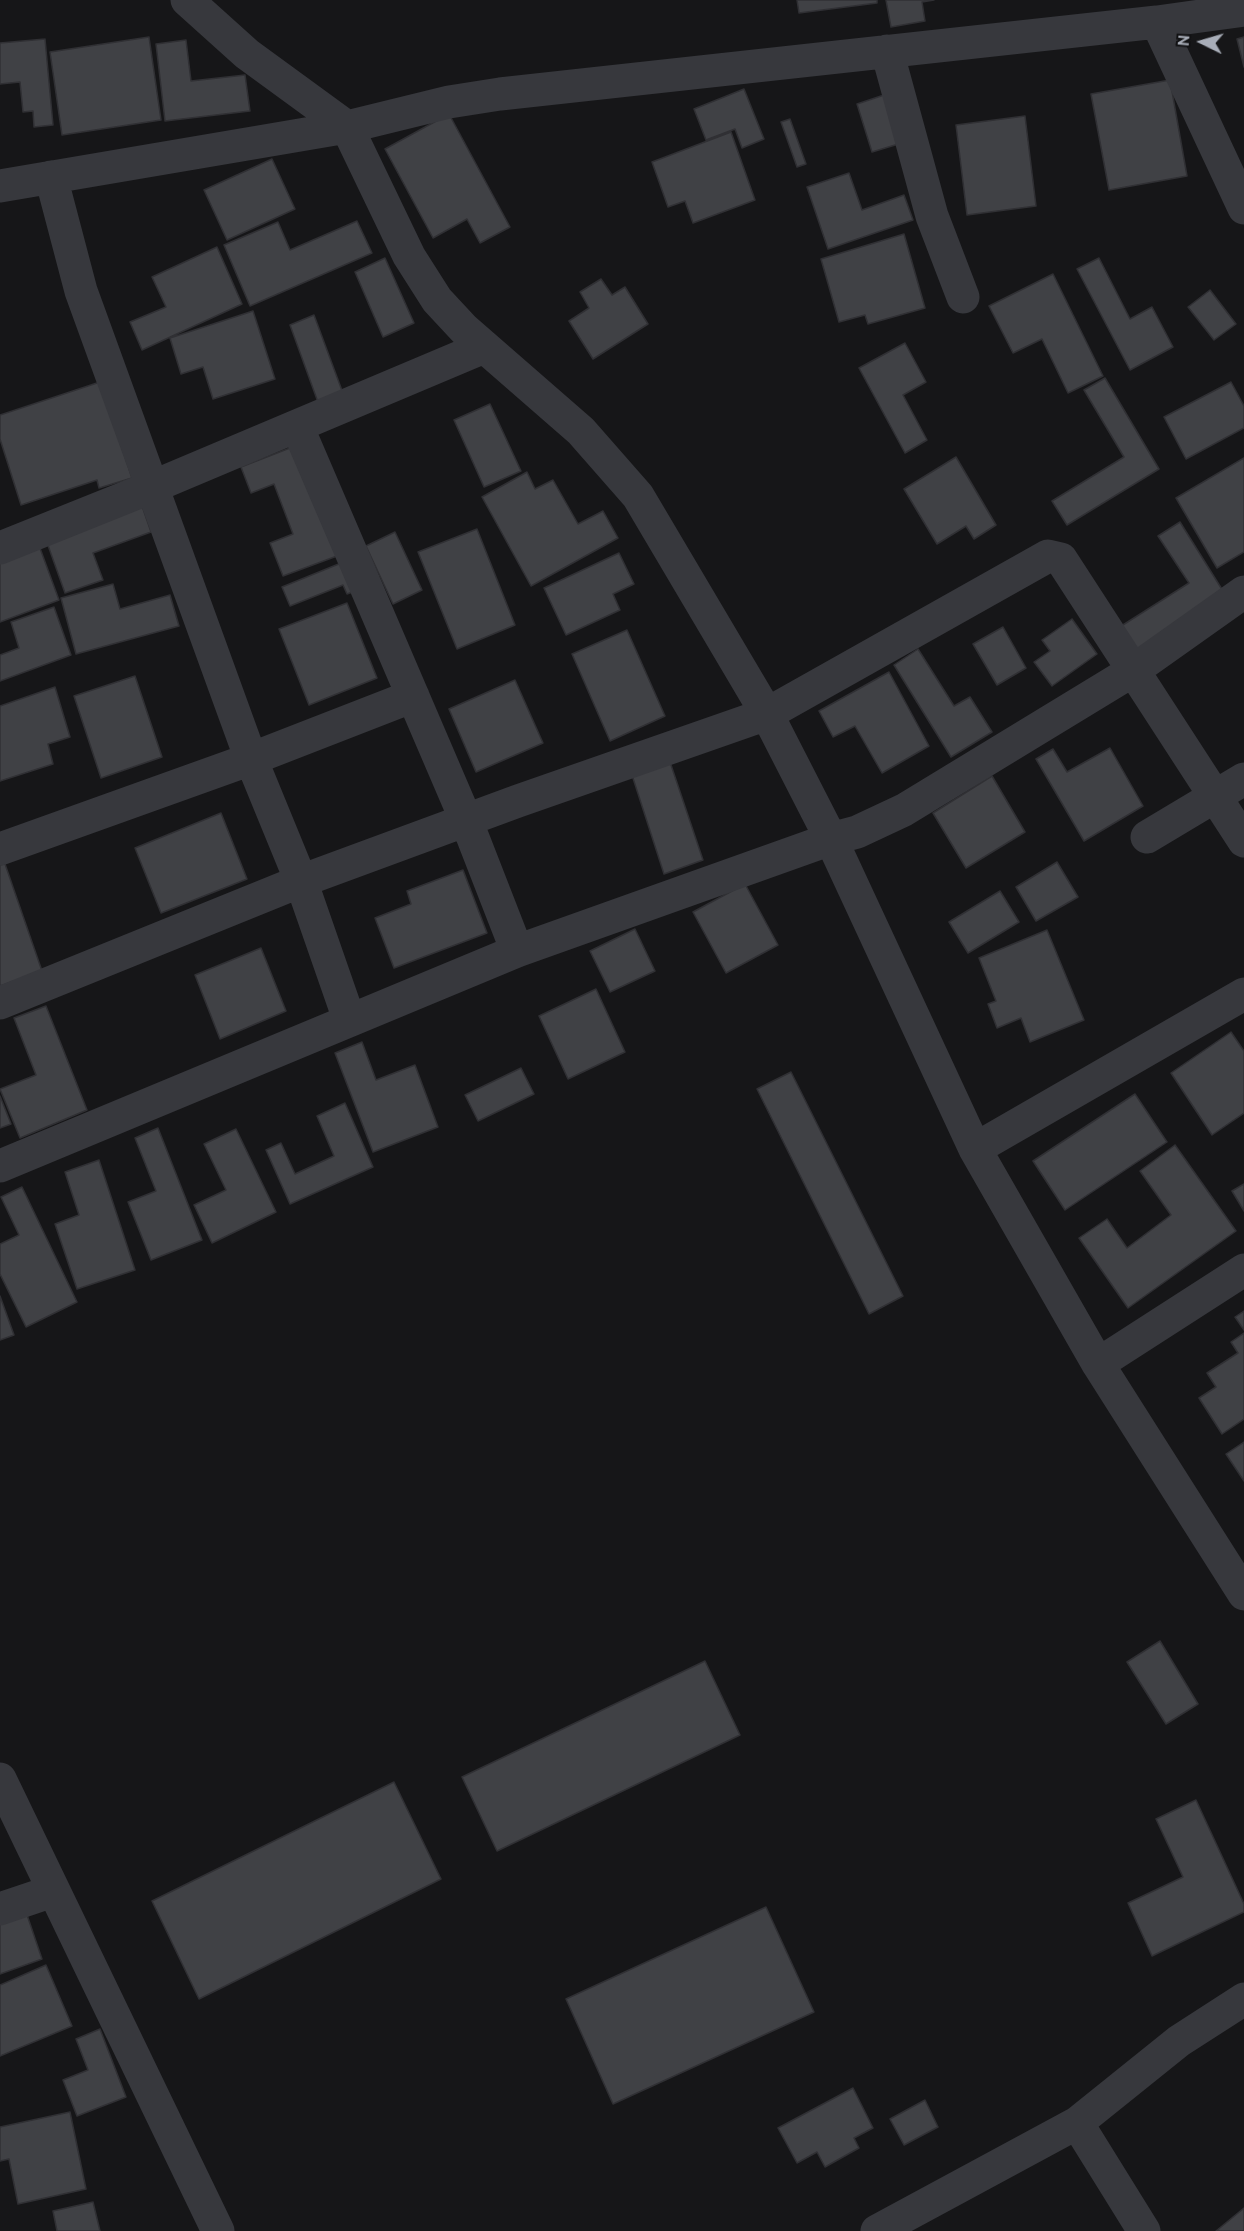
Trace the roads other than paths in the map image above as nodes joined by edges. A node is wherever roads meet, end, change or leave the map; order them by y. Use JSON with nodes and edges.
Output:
{"nodes":[{"id":1,"x":187,"y":0,"type":"edge"},
{"id":2,"x":1244,"y":10,"type":"edge"},
{"id":3,"x":1157,"y":22,"type":"junction"},
{"id":4,"x":887,"y":51,"type":"junction"},
{"id":5,"x":347,"y":127,"type":"junction"},
{"id":6,"x":51,"y":177,"type":"junction"},
{"id":7,"x":0,"y":186,"type":"edge"},
{"id":8,"x":1244,"y":208,"type":"edge"},
{"id":9,"x":963,"y":297,"type":"dead end"},
{"id":10,"x":484,"y":347,"type":"junction"},
{"id":11,"x":297,"y":426,"type":"junction"},
{"id":12,"x":152,"y":487,"type":"junction"},
{"id":13,"x":0,"y":548,"type":"edge"},
{"id":14,"x":1244,"y":592,"type":"edge"},
{"id":15,"x":1134,"y":670,"type":"junction"},
{"id":16,"x":413,"y":696,"type":"junction"},
{"id":17,"x":767,"y":714,"type":"junction"},
{"id":18,"x":251,"y":759,"type":"junction"},
{"id":19,"x":1244,"y":779,"type":"edge"},
{"id":20,"x":1214,"y":797,"type":"junction"},
{"id":21,"x":466,"y":820,"type":"junction"},
{"id":22,"x":1147,"y":837,"type":"dead end"},
{"id":23,"x":831,"y":839,"type":"junction"},
{"id":24,"x":1244,"y":841,"type":"edge"},
{"id":25,"x":0,"y":849,"type":"edge"},
{"id":26,"x":301,"y":881,"type":"junction"},
{"id":27,"x":517,"y":951,"type":"junction"},
{"id":28,"x":1244,"y":994,"type":"edge"},
{"id":29,"x":0,"y":1004,"type":"edge"},
{"id":30,"x":350,"y":1019,"type":"junction"},
{"id":31,"x":975,"y":1149,"type":"junction"},
{"id":32,"x":0,"y":1166,"type":"edge"},
{"id":33,"x":1244,"y":1270,"type":"edge"},
{"id":34,"x":1098,"y":1365,"type":"junction"},
{"id":35,"x":1244,"y":1593,"type":"edge"},
{"id":36,"x":0,"y":1779,"type":"edge"},
{"id":37,"x":53,"y":1891,"type":"junction"},
{"id":38,"x":0,"y":1909,"type":"edge"},
{"id":39,"x":1244,"y":1999,"type":"edge"},
{"id":40,"x":1077,"y":2123,"type":"junction"},
{"id":41,"x":884,"y":2230,"type":"edge"},
{"id":42,"x":219,"y":2231,"type":"edge"},
{"id":43,"x":1144,"y":2231,"type":"edge"}],
"edges":[{"from":1,"to":5,"type":"street"},
{"from":2,"to":3,"type":"street"},
{"from":3,"to":4,"type":"street"},
{"from":3,"to":8,"type":"street"},
{"from":4,"to":5,"type":"street"},
{"from":4,"to":9,"type":"street"},
{"from":5,"to":6,"type":"street"},
{"from":5,"to":10,"type":"street"},
{"from":6,"to":7,"type":"street"},
{"from":6,"to":12,"type":"street"},
{"from":10,"to":11,"type":"street"},
{"from":10,"to":17,"type":"street"},
{"from":11,"to":12,"type":"street"},
{"from":11,"to":16,"type":"street"},
{"from":12,"to":13,"type":"street"},
{"from":12,"to":18,"type":"street"},
{"from":14,"to":15,"type":"street"},
{"from":15,"to":17,"type":"street"},
{"from":15,"to":20,"type":"street"},
{"from":15,"to":23,"type":"street"},
{"from":16,"to":18,"type":"street"},
{"from":16,"to":21,"type":"street"},
{"from":17,"to":21,"type":"street"},
{"from":17,"to":23,"type":"street"},
{"from":18,"to":25,"type":"street"},
{"from":18,"to":26,"type":"street"},
{"from":19,"to":20,"type":"street"},
{"from":20,"to":22,"type":"street"},
{"from":20,"to":24,"type":"street"},
{"from":21,"to":26,"type":"street"},
{"from":21,"to":27,"type":"street"},
{"from":23,"to":27,"type":"street"},
{"from":23,"to":31,"type":"street"},
{"from":26,"to":29,"type":"street"},
{"from":26,"to":30,"type":"street"},
{"from":27,"to":30,"type":"street"},
{"from":28,"to":31,"type":"street"},
{"from":30,"to":32,"type":"street"},
{"from":31,"to":34,"type":"street"},
{"from":33,"to":34,"type":"street"},
{"from":34,"to":35,"type":"street"},
{"from":36,"to":37,"type":"street"},
{"from":37,"to":38,"type":"street"},
{"from":37,"to":42,"type":"street"},
{"from":39,"to":40,"type":"street"},
{"from":40,"to":41,"type":"street"},
{"from":40,"to":43,"type":"street"}]}
